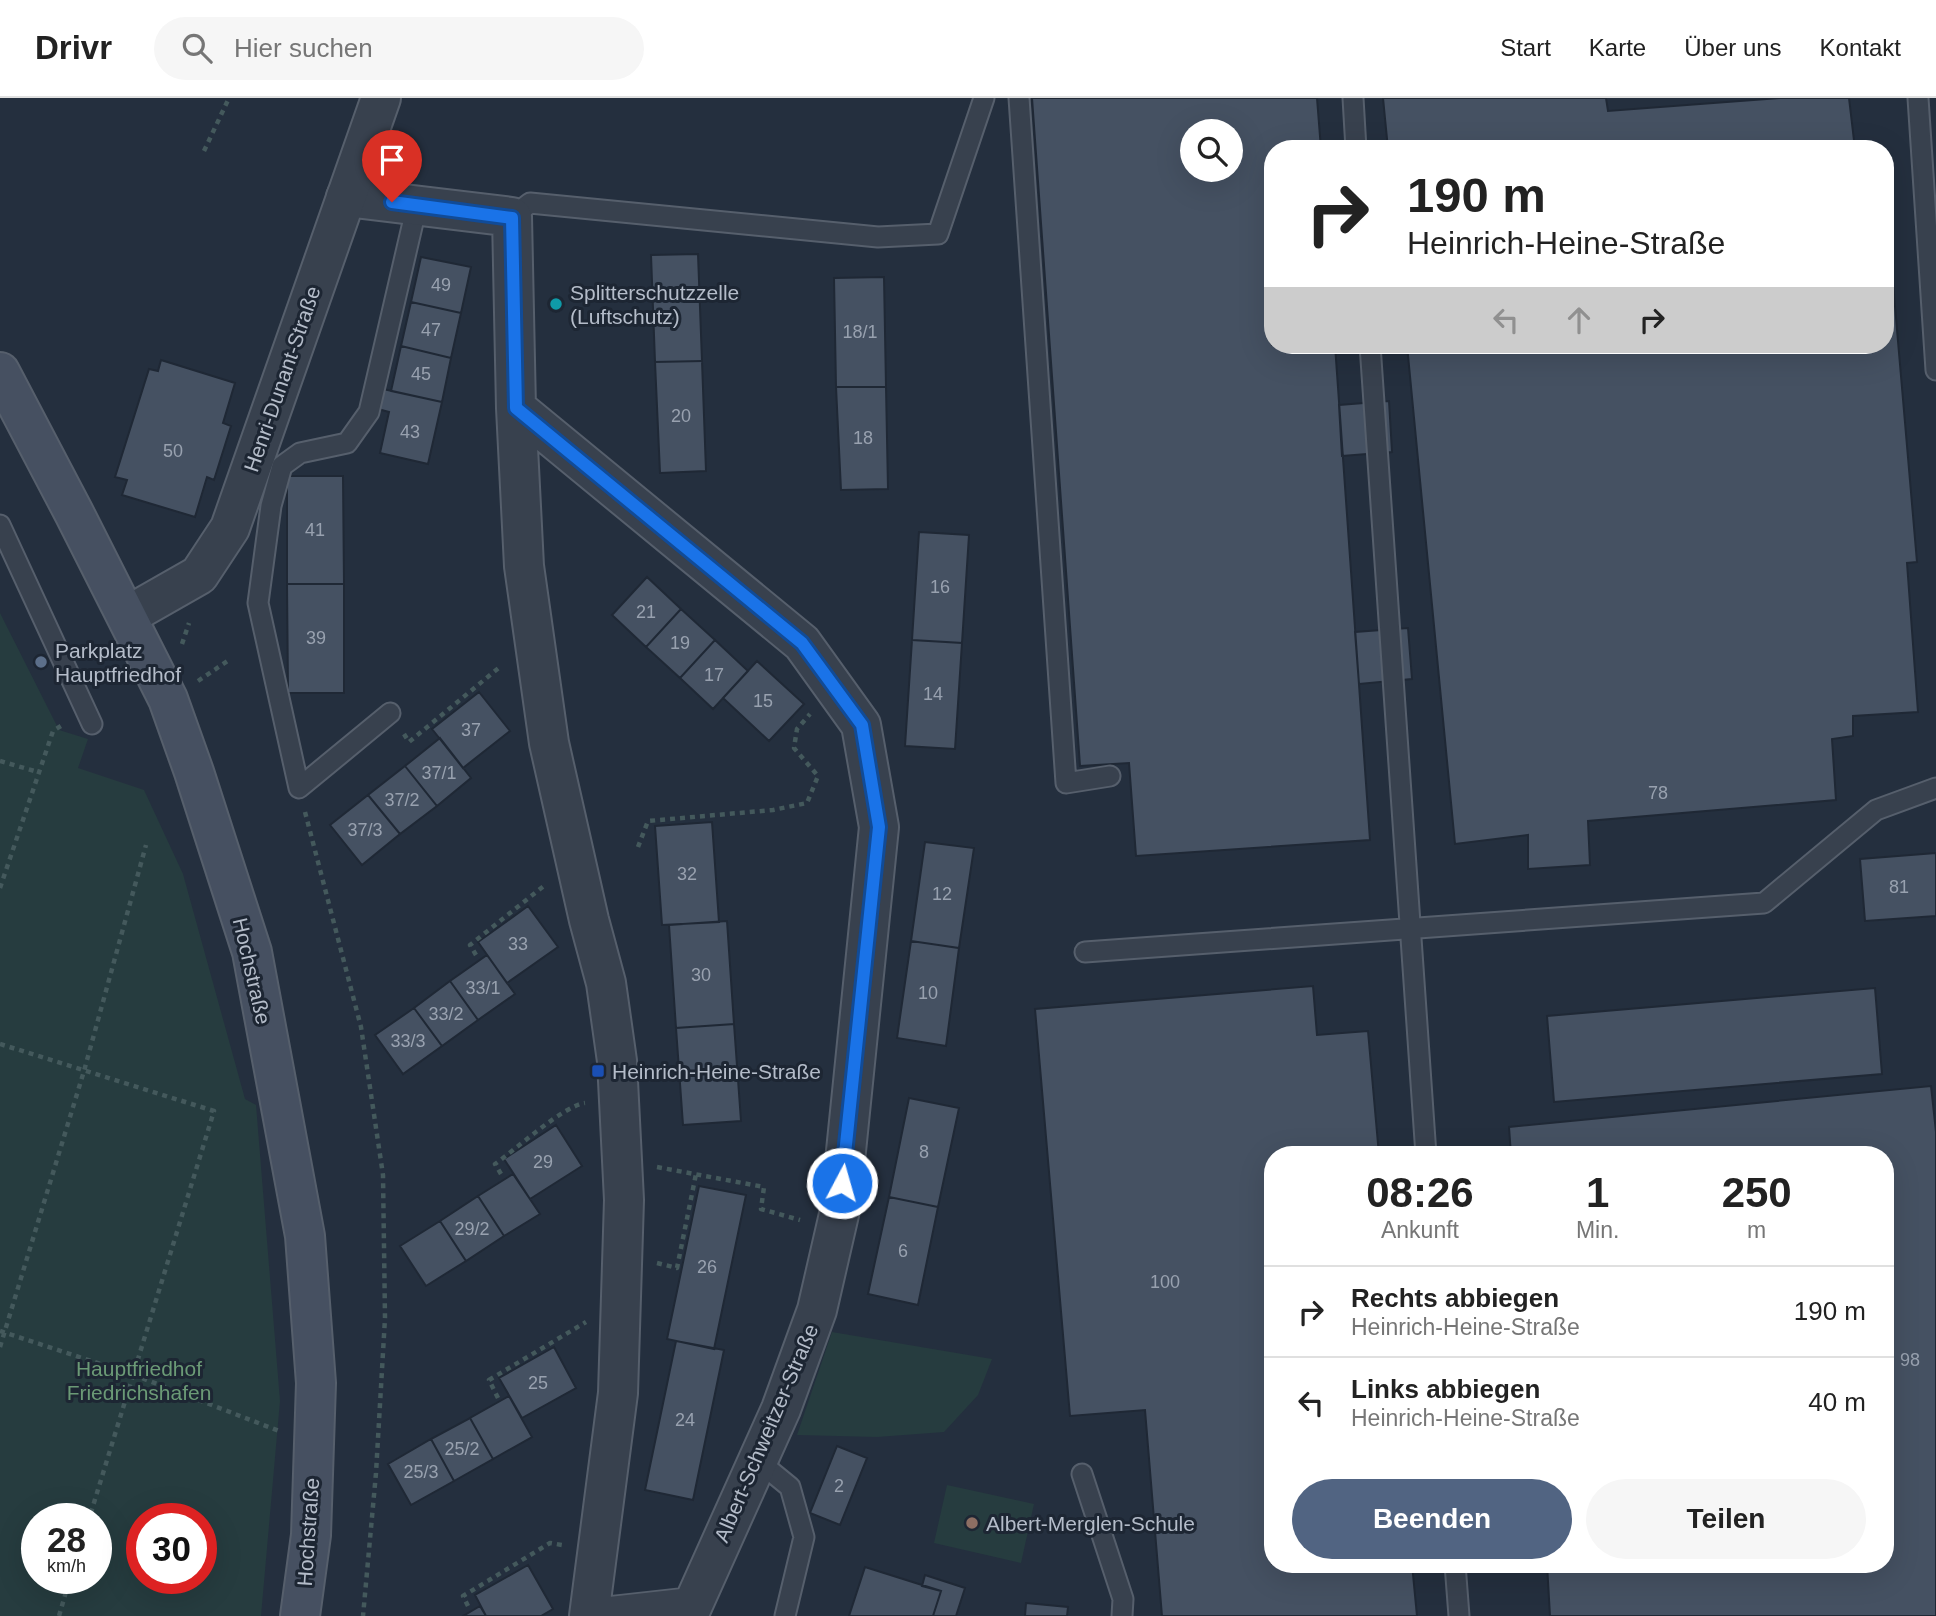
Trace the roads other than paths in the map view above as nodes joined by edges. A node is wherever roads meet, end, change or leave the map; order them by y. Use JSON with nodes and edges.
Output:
{"nodes":[{"id":1,"x":381,"y":98,"type":"edge"},
{"id":2,"x":984,"y":98,"type":"edge"},
{"id":3,"x":1019,"y":98,"type":"edge"},
{"id":4,"x":1353,"y":98,"type":"edge"},
{"id":5,"x":1918,"y":98,"type":"edge"},
{"id":6,"x":1355,"y":140,"type":"edge"},
{"id":7,"x":346,"y":197,"type":"junction"},
{"id":8,"x":417,"y":205,"type":"junction"},
{"id":9,"x":512,"y":218,"type":"junction"},
{"id":10,"x":1371,"y":354,"type":"edge"},
{"id":11,"x":1936,"y":370,"type":"edge"},
{"id":12,"x":0,"y":373,"type":"edge"},
{"id":13,"x":516,"y":408,"type":"junction"},
{"id":14,"x":0,"y":525,"type":"edge"},
{"id":15,"x":127,"y":616,"type":"junction"},
{"id":16,"x":390,"y":713,"type":"dead end"},
{"id":17,"x":89,"y":717,"type":"road end"},
{"id":18,"x":1110,"y":776,"type":"dead end"},
{"id":19,"x":1936,"y":788,"type":"edge"},
{"id":20,"x":1410,"y":930,"type":"junction"},
{"id":21,"x":1084,"y":952,"type":"dead end"},
{"id":22,"x":1425,"y":1146,"type":"edge"},
{"id":23,"x":757,"y":1460,"type":"junction"},
{"id":24,"x":1082,"y":1474,"type":"dead end"},
{"id":25,"x":1456,"y":1573,"type":"edge"},
{"id":26,"x":300,"y":1616,"type":"edge"},
{"id":27,"x":589,"y":1616,"type":"edge"},
{"id":28,"x":611,"y":1616,"type":"edge"},
{"id":29,"x":785,"y":1616,"type":"edge"},
{"id":30,"x":1122,"y":1616,"type":"edge"},
{"id":31,"x":1459,"y":1616,"type":"edge"}],
"edges":[{"from":1,"to":7,"type":"street","name":"Henri-Dunant-Straße"},
{"from":2,"to":9,"type":"lane"},
{"from":3,"to":18,"type":"lane"},
{"from":4,"to":6,"type":"lane"},
{"from":5,"to":11,"type":"lane"},
{"from":7,"to":8,"type":"street"},
{"from":7,"to":15,"type":"street","name":"Henri-Dunant-Straße"},
{"from":8,"to":9,"type":"street"},
{"from":8,"to":16,"type":"lane"},
{"from":9,"to":13,"type":"street"},
{"from":10,"to":20,"type":"lane"},
{"from":12,"to":15,"type":"main road","name":"Hochstraße"},
{"from":13,"to":23,"type":"street","name":"Albert-Schweitzer-Straße"},
{"from":13,"to":27,"type":"street"},
{"from":14,"to":17,"type":"lane"},
{"from":15,"to":26,"type":"main road","name":"Hochstraße"},
{"from":19,"to":20,"type":"lane"},
{"from":20,"to":21,"type":"lane"},
{"from":20,"to":22,"type":"lane"},
{"from":23,"to":28,"type":"street","name":"Albert-Schweitzer-Straße"},
{"from":23,"to":29,"type":"lane"},
{"from":24,"to":30,"type":"lane"},
{"from":25,"to":31,"type":"lane"}]}
